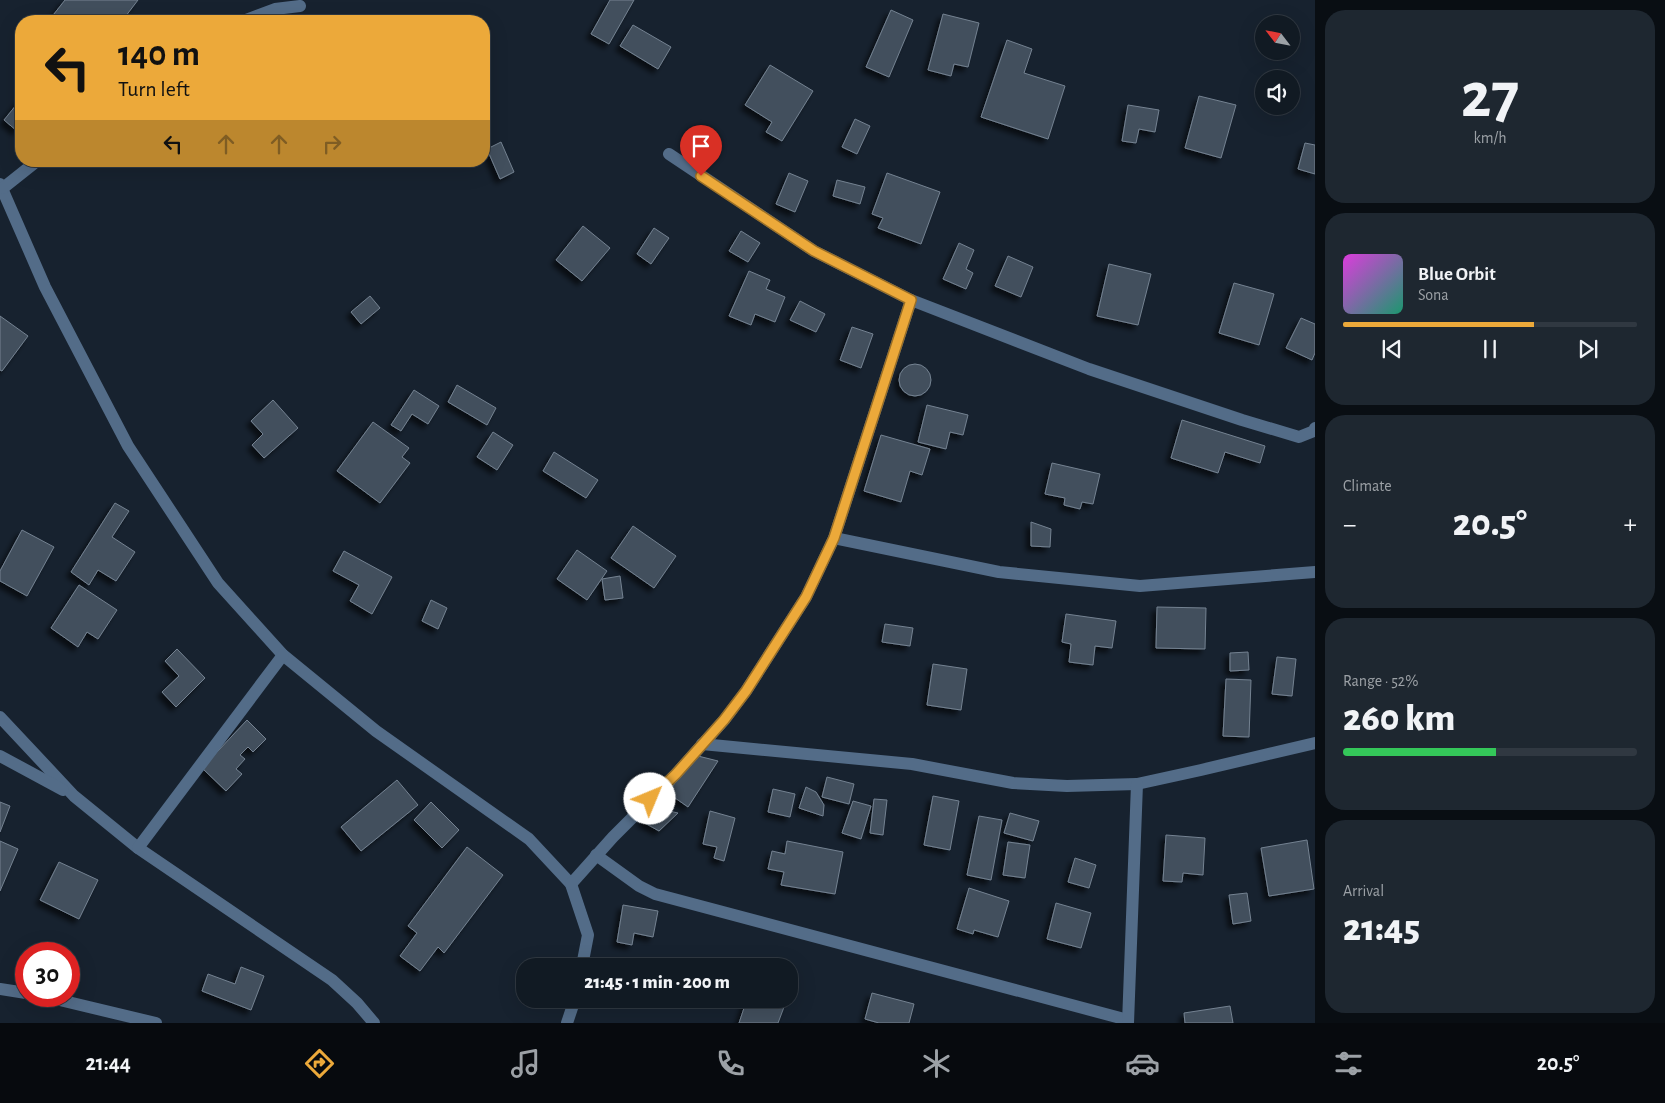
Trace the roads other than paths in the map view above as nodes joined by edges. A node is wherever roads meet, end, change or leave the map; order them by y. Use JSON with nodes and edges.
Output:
{"nodes":[{"id":1,"x":300,"y":6,"type":"dead end"},
{"id":2,"x":258,"y":15,"type":"edge"},
{"id":3,"x":669,"y":154,"type":"dead end"},
{"id":4,"x":29,"y":167,"type":"edge"},
{"id":5,"x":2,"y":186,"type":"edge"},
{"id":6,"x":911,"y":300,"type":"junction"},
{"id":7,"x":1315,"y":428,"type":"edge"},
{"id":8,"x":834,"y":538,"type":"junction"},
{"id":9,"x":1315,"y":572,"type":"edge"},
{"id":10,"x":283,"y":655,"type":"junction"},
{"id":11,"x":0,"y":717,"type":"edge"},
{"id":12,"x":1315,"y":743,"type":"edge"},
{"id":13,"x":702,"y":744,"type":"junction"},
{"id":14,"x":0,"y":756,"type":"edge"},
{"id":15,"x":1137,"y":784,"type":"junction"},
{"id":16,"x":74,"y":796,"type":"junction"},
{"id":17,"x":138,"y":848,"type":"junction"},
{"id":18,"x":596,"y":855,"type":"junction"},
{"id":19,"x":571,"y":884,"type":"junction"},
{"id":20,"x":584,"y":958,"type":"edge"},
{"id":21,"x":0,"y":989,"type":"edge"},
{"id":22,"x":15,"y":991,"type":"edge"},
{"id":23,"x":80,"y":1005,"type":"edge"},
{"id":24,"x":572,"y":1008,"type":"edge"},
{"id":25,"x":1128,"y":1021,"type":"edge"},
{"id":26,"x":156,"y":1023,"type":"edge"},
{"id":27,"x":374,"y":1023,"type":"edge"},
{"id":28,"x":567,"y":1023,"type":"edge"}],
"edges":[{"from":1,"to":2,"type":"street"},
{"from":3,"to":6,"type":"street"},
{"from":4,"to":5,"type":"street"},
{"from":5,"to":10,"type":"street"},
{"from":6,"to":7,"type":"street"},
{"from":6,"to":8,"type":"street"},
{"from":8,"to":9,"type":"street"},
{"from":8,"to":13,"type":"street"},
{"from":10,"to":17,"type":"street"},
{"from":10,"to":19,"type":"street"},
{"from":11,"to":16,"type":"street"},
{"from":12,"to":15,"type":"street"},
{"from":13,"to":15,"type":"street"},
{"from":13,"to":18,"type":"street"},
{"from":14,"to":16,"type":"street"},
{"from":15,"to":25,"type":"street"},
{"from":16,"to":17,"type":"street"},
{"from":17,"to":27,"type":"street"},
{"from":18,"to":19,"type":"street"},
{"from":18,"to":25,"type":"street"},
{"from":19,"to":20,"type":"street"},
{"from":21,"to":22,"type":"street"},
{"from":23,"to":26,"type":"street"},
{"from":24,"to":28,"type":"street"}]}
